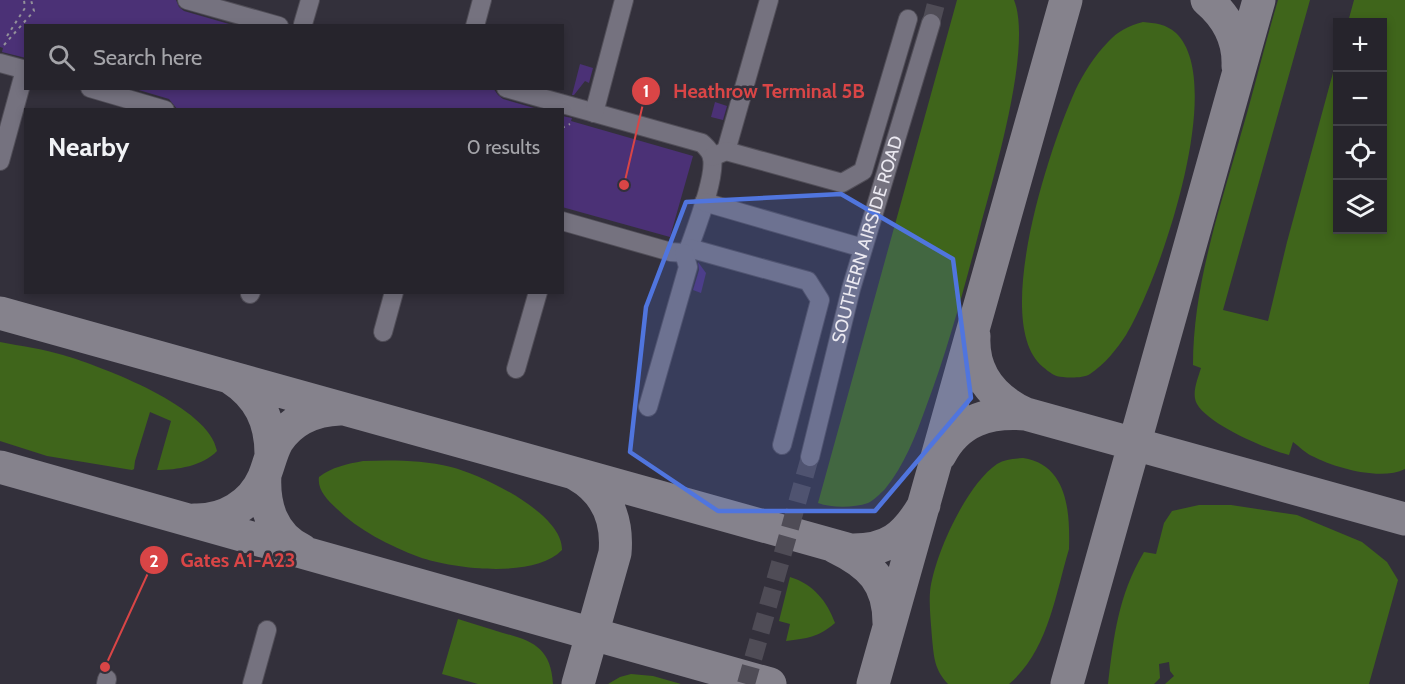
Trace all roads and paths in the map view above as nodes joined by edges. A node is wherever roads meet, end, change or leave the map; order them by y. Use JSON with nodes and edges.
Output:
{"nodes":[{"id":1,"x":24,"y":0,"type":"edge"},
{"id":2,"x":32,"y":0,"type":"edge"},
{"id":3,"x":187,"y":0,"type":"edge"},
{"id":4,"x":310,"y":0,"type":"edge"},
{"id":5,"x":482,"y":0,"type":"edge"},
{"id":6,"x":624,"y":0,"type":"edge"},
{"id":7,"x":769,"y":0,"type":"edge"},
{"id":8,"x":908,"y":19,"type":"dead end"},
{"id":9,"x":931,"y":23,"type":"tunnel mouth"},
{"id":10,"x":272,"y":24,"type":"edge"},
{"id":11,"x":303,"y":24,"type":"edge"},
{"id":12,"x":476,"y":24,"type":"edge"},
{"id":13,"x":6,"y":36,"type":"dead end"},
{"id":14,"x":4,"y":45,"type":"dead end"},
{"id":15,"x":0,"y":63,"type":"edge"},
{"id":16,"x":24,"y":70,"type":"edge"},
{"id":17,"x":24,"y":74,"type":"edge"},
{"id":18,"x":97,"y":90,"type":"edge"},
{"id":19,"x":513,"y":90,"type":"edge"},
{"id":20,"x":157,"y":108,"type":"edge"},
{"id":21,"x":594,"y":113,"type":"junction"},
{"id":22,"x":570,"y":124,"type":"dead end"},
{"id":23,"x":564,"y":127,"type":"edge"},
{"id":24,"x":719,"y":154,"type":"junction"},
{"id":25,"x":0,"y":161,"type":"edge"},
{"id":26,"x":704,"y":202,"type":"junction"},
{"id":27,"x":564,"y":222,"type":"edge"},
{"id":28,"x":863,"y":248,"type":"junction"},
{"id":29,"x":687,"y":251,"type":"junction"},
{"id":30,"x":394,"y":294,"type":"edge"},
{"id":31,"x":537,"y":294,"type":"edge"},
{"id":32,"x":384,"y":332,"type":"dead end"},
{"id":33,"x":516,"y":369,"type":"dead end"},
{"id":34,"x":648,"y":407,"type":"dead end"},
{"id":35,"x":782,"y":445,"type":"dead end"},
{"id":36,"x":810,"y":457,"type":"tunnel mouth"},
{"id":37,"x":267,"y":630,"type":"dead end"},
{"id":38,"x":252,"y":684,"type":"edge"}],
"edges":[{"from":1,"to":13,"type":"path"},
{"from":2,"to":14,"type":"path"},
{"from":3,"to":10,"type":"street"},
{"from":4,"to":11,"type":"street"},
{"from":5,"to":12,"type":"street"},
{"from":6,"to":21,"type":"street"},
{"from":7,"to":24,"type":"street"},
{"from":8,"to":24,"type":"street"},
{"from":9,"to":28,"type":"street","name":"SOUTHERN AIRSIDE ROAD"},
{"from":15,"to":16,"type":"street"},
{"from":17,"to":25,"type":"street"},
{"from":18,"to":20,"type":"street"},
{"from":19,"to":21,"type":"street"},
{"from":21,"to":24,"type":"street"},
{"from":22,"to":23,"type":"path"},
{"from":24,"to":26,"type":"street"},
{"from":26,"to":28,"type":"street"},
{"from":26,"to":29,"type":"street"},
{"from":27,"to":29,"type":"street"},
{"from":28,"to":36,"type":"street","name":"SOUTHERN AIRSIDE ROAD"},
{"from":29,"to":34,"type":"street"},
{"from":29,"to":35,"type":"street"},
{"from":30,"to":32,"type":"street"},
{"from":31,"to":33,"type":"street"},
{"from":37,"to":38,"type":"street"}]}
